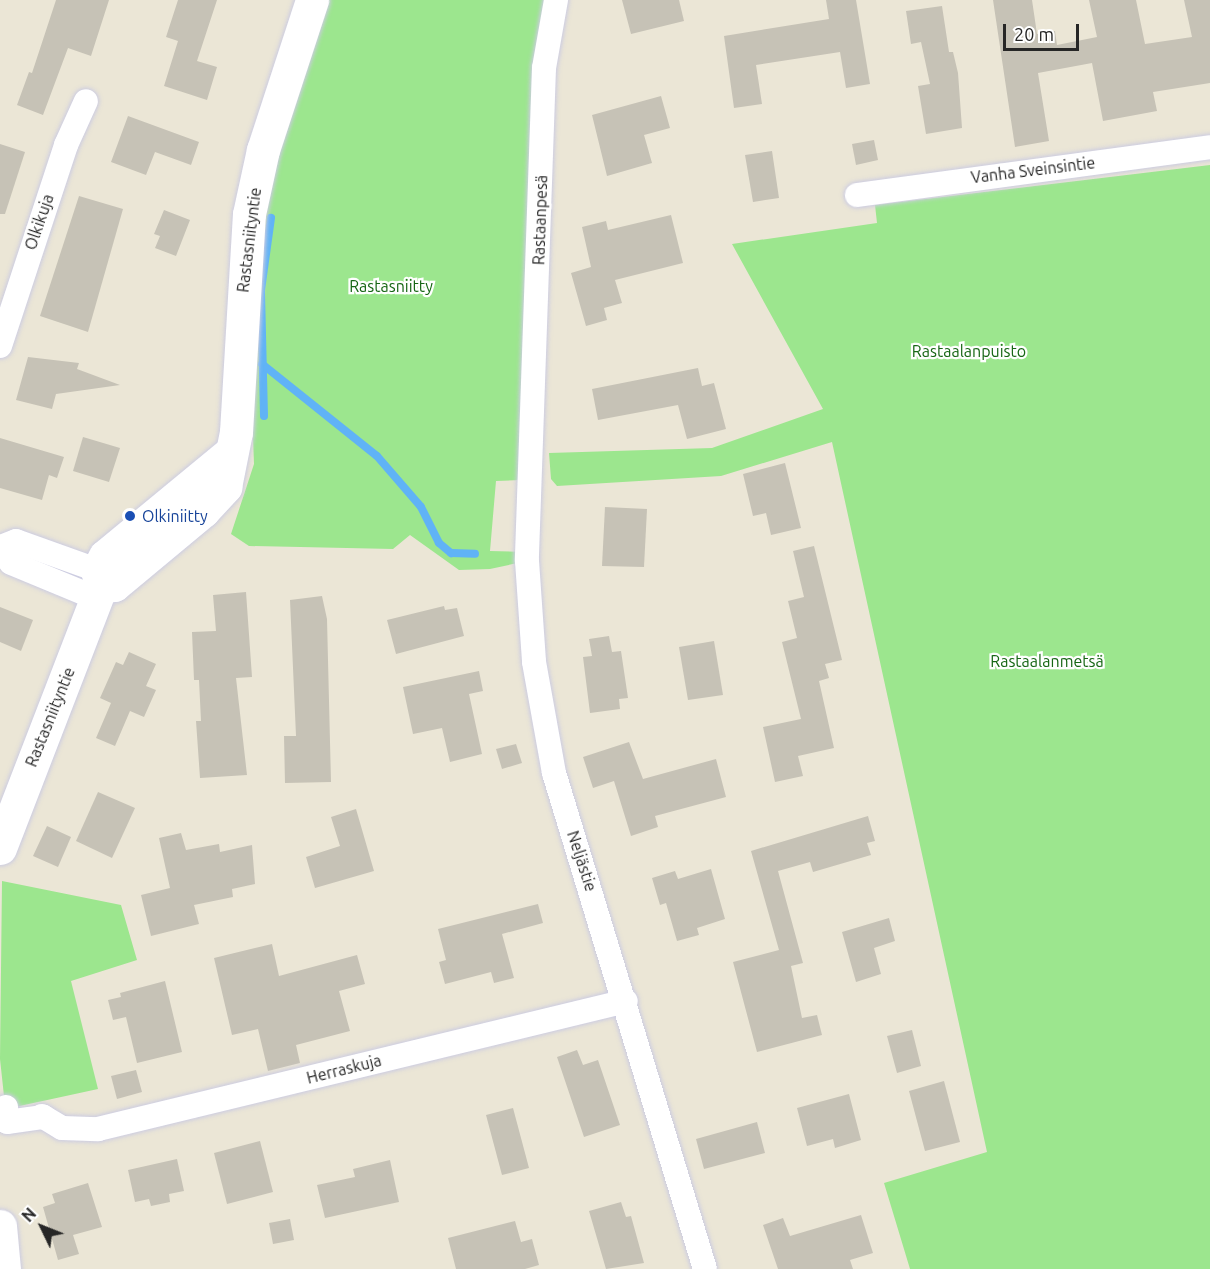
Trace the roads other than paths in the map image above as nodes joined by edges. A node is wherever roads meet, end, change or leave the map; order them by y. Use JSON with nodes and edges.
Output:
{"nodes":[{"id":1,"x":312,"y":0,"type":"edge"},
{"id":2,"x":556,"y":0,"type":"edge"},
{"id":3,"x":86,"y":101,"type":"dead end"},
{"id":4,"x":1210,"y":147,"type":"edge"},
{"id":5,"x":857,"y":195,"type":"dead end"},
{"id":6,"x":0,"y":346,"type":"edge"},
{"id":7,"x":532,"y":442,"type":"joint"},
{"id":8,"x":0,"y":547,"type":"edge"},
{"id":9,"x":98,"y":585,"type":"junction"},
{"id":10,"x":0,"y":848,"type":"edge"},
{"id":11,"x":626,"y":1000,"type":"junction"},
{"id":12,"x":6,"y":1107,"type":"dead end"},
{"id":13,"x":0,"y":1226,"type":"edge"},
{"id":14,"x":4,"y":1269,"type":"edge"},
{"id":15,"x":705,"y":1269,"type":"edge"}],
"edges":[{"from":1,"to":9,"type":"street","name":"Rastasniityntie"},
{"from":2,"to":7,"type":"street","name":"Rastaanpesä"},
{"from":3,"to":6,"type":"street","name":"Olkikuja"},
{"from":4,"to":5,"type":"street","name":"Vanha Sveinsintie"},
{"from":7,"to":11,"type":"street","name":"Neljästie"},
{"from":8,"to":9,"type":"street"},
{"from":9,"to":10,"type":"street","name":"Rastasniityntie"},
{"from":11,"to":12,"type":"street","name":"Herraskuja"},
{"from":11,"to":15,"type":"street","name":"Neljästie"},
{"from":13,"to":14,"type":"street"}]}
